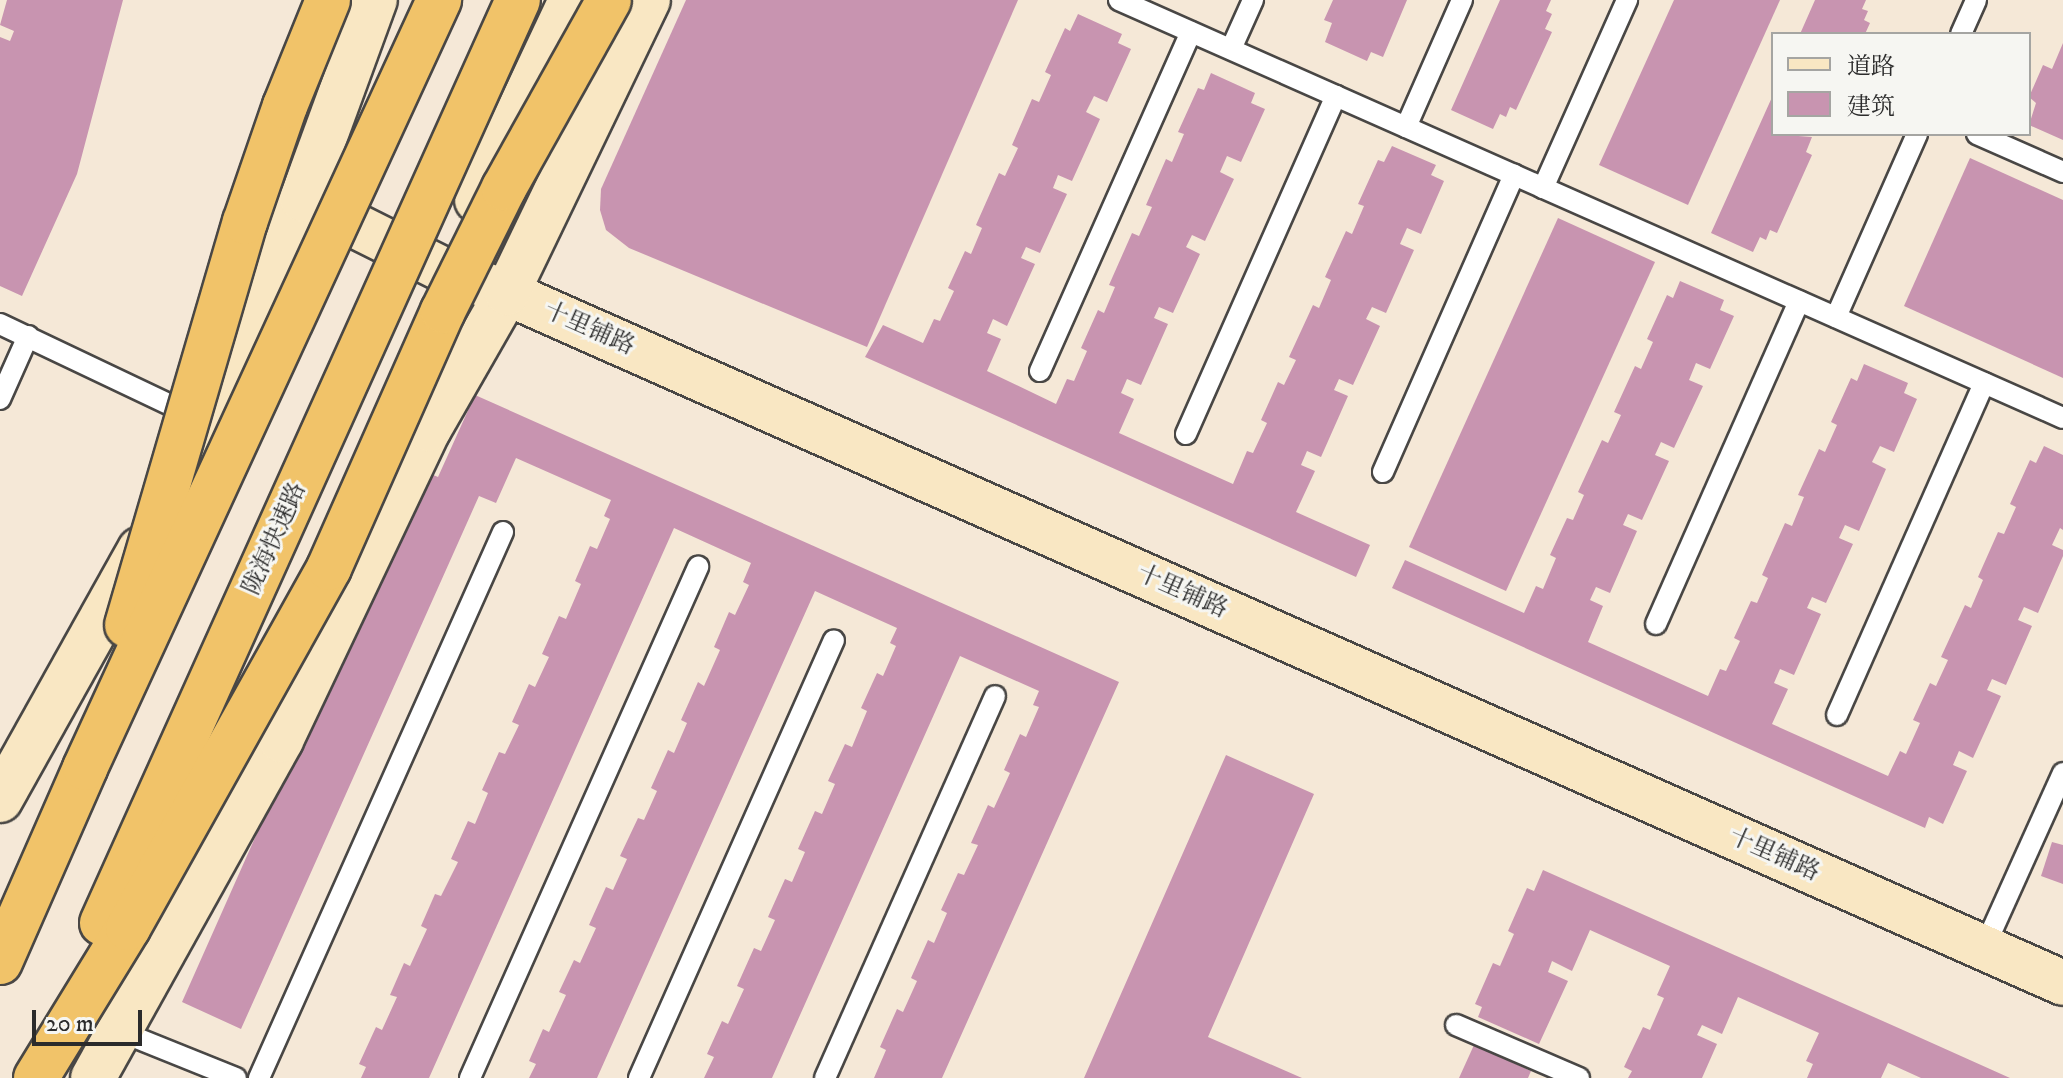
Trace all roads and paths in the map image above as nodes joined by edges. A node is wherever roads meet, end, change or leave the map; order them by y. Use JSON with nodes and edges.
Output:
{"nodes":[{"id":1,"x":328,"y":0,"type":"edge"},
{"id":2,"x":375,"y":0,"type":"edge"},
{"id":3,"x":439,"y":0,"type":"edge"},
{"id":4,"x":518,"y":0,"type":"edge"},
{"id":5,"x":571,"y":0,"type":"edge"},
{"id":6,"x":609,"y":0,"type":"edge"},
{"id":7,"x":648,"y":0,"type":"edge"},
{"id":8,"x":1119,"y":0,"type":"edge"},
{"id":9,"x":1253,"y":0,"type":"edge"},
{"id":10,"x":1462,"y":0,"type":"edge"},
{"id":11,"x":1627,"y":0,"type":"edge"},
{"id":12,"x":1976,"y":0,"type":"edge"},
{"id":13,"x":1191,"y":32,"type":"junction"},
{"id":14,"x":1962,"y":32,"type":"edge"},
{"id":15,"x":1231,"y":49,"type":"junction"},
{"id":16,"x":1336,"y":96,"type":"junction"},
{"id":17,"x":1406,"y":127,"type":"junction"},
{"id":18,"x":1916,"y":136,"type":"edge"},
{"id":19,"x":1982,"y":136,"type":"edge"},
{"id":20,"x":2063,"y":172,"type":"edge"},
{"id":21,"x":1514,"y":175,"type":"junction"},
{"id":22,"x":1543,"y":188,"type":"junction"},
{"id":23,"x":302,"y":199,"type":"junction"},
{"id":24,"x":444,"y":270,"type":"junction"},
{"id":25,"x":507,"y":293,"type":"junction"},
{"id":26,"x":1799,"y":301,"type":"junction"},
{"id":27,"x":1836,"y":317,"type":"junction"},
{"id":28,"x":0,"y":324,"type":"edge"},
{"id":29,"x":28,"y":336,"type":"junction"},
{"id":30,"x":1040,"y":371,"type":"dead end"},
{"id":31,"x":1984,"y":383,"type":"junction"},
{"id":32,"x":0,"y":399,"type":"edge"},
{"id":33,"x":2063,"y":418,"type":"edge"},
{"id":34,"x":210,"y":424,"type":"junction"},
{"id":35,"x":1186,"y":434,"type":"dead end"},
{"id":36,"x":1383,"y":472,"type":"dead end"},
{"id":37,"x":503,"y":532,"type":"dead end"},
{"id":38,"x":698,"y":567,"type":"dead end"},
{"id":39,"x":1656,"y":624,"type":"dead end"},
{"id":40,"x":834,"y":640,"type":"dead end"},
{"id":41,"x":995,"y":696,"type":"dead end"},
{"id":42,"x":1837,"y":715,"type":"dead end"},
{"id":43,"x":85,"y":768,"type":"junction"},
{"id":44,"x":2063,"y":773,"type":"edge"},
{"id":45,"x":0,"y":800,"type":"edge"},
{"id":46,"x":1984,"y":948,"type":"junction"},
{"id":47,"x":0,"y":962,"type":"edge"},
{"id":48,"x":2063,"y":983,"type":"edge"},
{"id":49,"x":1456,"y":1025,"type":"dead end"},
{"id":50,"x":119,"y":1031,"type":"junction"},
{"id":51,"x":34,"y":1078,"type":"edge"},
{"id":52,"x":83,"y":1078,"type":"edge"},
{"id":53,"x":93,"y":1078,"type":"edge"},
{"id":54,"x":236,"y":1078,"type":"edge"},
{"id":55,"x":259,"y":1078,"type":"edge"},
{"id":56,"x":470,"y":1078,"type":"edge"},
{"id":57,"x":639,"y":1078,"type":"edge"},
{"id":58,"x":825,"y":1078,"type":"edge"},
{"id":59,"x":1579,"y":1078,"type":"edge"}],
"edges":[{"from":1,"to":43,"type":"highway","bridge":true},
{"from":2,"to":23,"type":"street"},
{"from":3,"to":43,"type":"highway","bridge":true},
{"from":4,"to":51,"type":"highway","name":"陇海快速路","bridge":true},
{"from":5,"to":24,"type":"street"},
{"from":6,"to":51,"type":"highway","bridge":true},
{"from":7,"to":25,"type":"street"},
{"from":8,"to":13,"type":"lane"},
{"from":9,"to":15,"type":"lane"},
{"from":10,"to":17,"type":"lane"},
{"from":11,"to":22,"type":"lane"},
{"from":12,"to":14,"type":"lane"},
{"from":13,"to":15,"type":"lane"},
{"from":13,"to":30,"type":"lane"},
{"from":15,"to":16,"type":"lane"},
{"from":16,"to":17,"type":"lane"},
{"from":16,"to":35,"type":"lane"},
{"from":17,"to":21,"type":"lane"},
{"from":18,"to":27,"type":"lane"},
{"from":19,"to":20,"type":"lane"},
{"from":21,"to":22,"type":"lane"},
{"from":21,"to":36,"type":"lane"},
{"from":22,"to":26,"type":"lane"},
{"from":23,"to":24,"type":"street","name":"十里铺路"},
{"from":23,"to":34,"type":"street"},
{"from":24,"to":25,"type":"street","name":"十里铺路"},
{"from":24,"to":52,"type":"street"},
{"from":25,"to":46,"type":"street","name":"十里铺路"},
{"from":25,"to":50,"type":"street"},
{"from":26,"to":27,"type":"lane"},
{"from":26,"to":39,"type":"lane"},
{"from":27,"to":31,"type":"lane"},
{"from":28,"to":29,"type":"lane"},
{"from":29,"to":32,"type":"lane"},
{"from":29,"to":34,"type":"lane"},
{"from":31,"to":33,"type":"lane"},
{"from":31,"to":42,"type":"lane"},
{"from":34,"to":45,"type":"street"},
{"from":37,"to":55,"type":"lane"},
{"from":38,"to":56,"type":"lane"},
{"from":40,"to":57,"type":"lane"},
{"from":41,"to":58,"type":"lane"},
{"from":43,"to":47,"type":"highway","bridge":true},
{"from":44,"to":46,"type":"lane"},
{"from":46,"to":48,"type":"street","name":"十里铺路"},
{"from":49,"to":59,"type":"lane"},
{"from":50,"to":53,"type":"street"},
{"from":50,"to":54,"type":"lane"}]}
